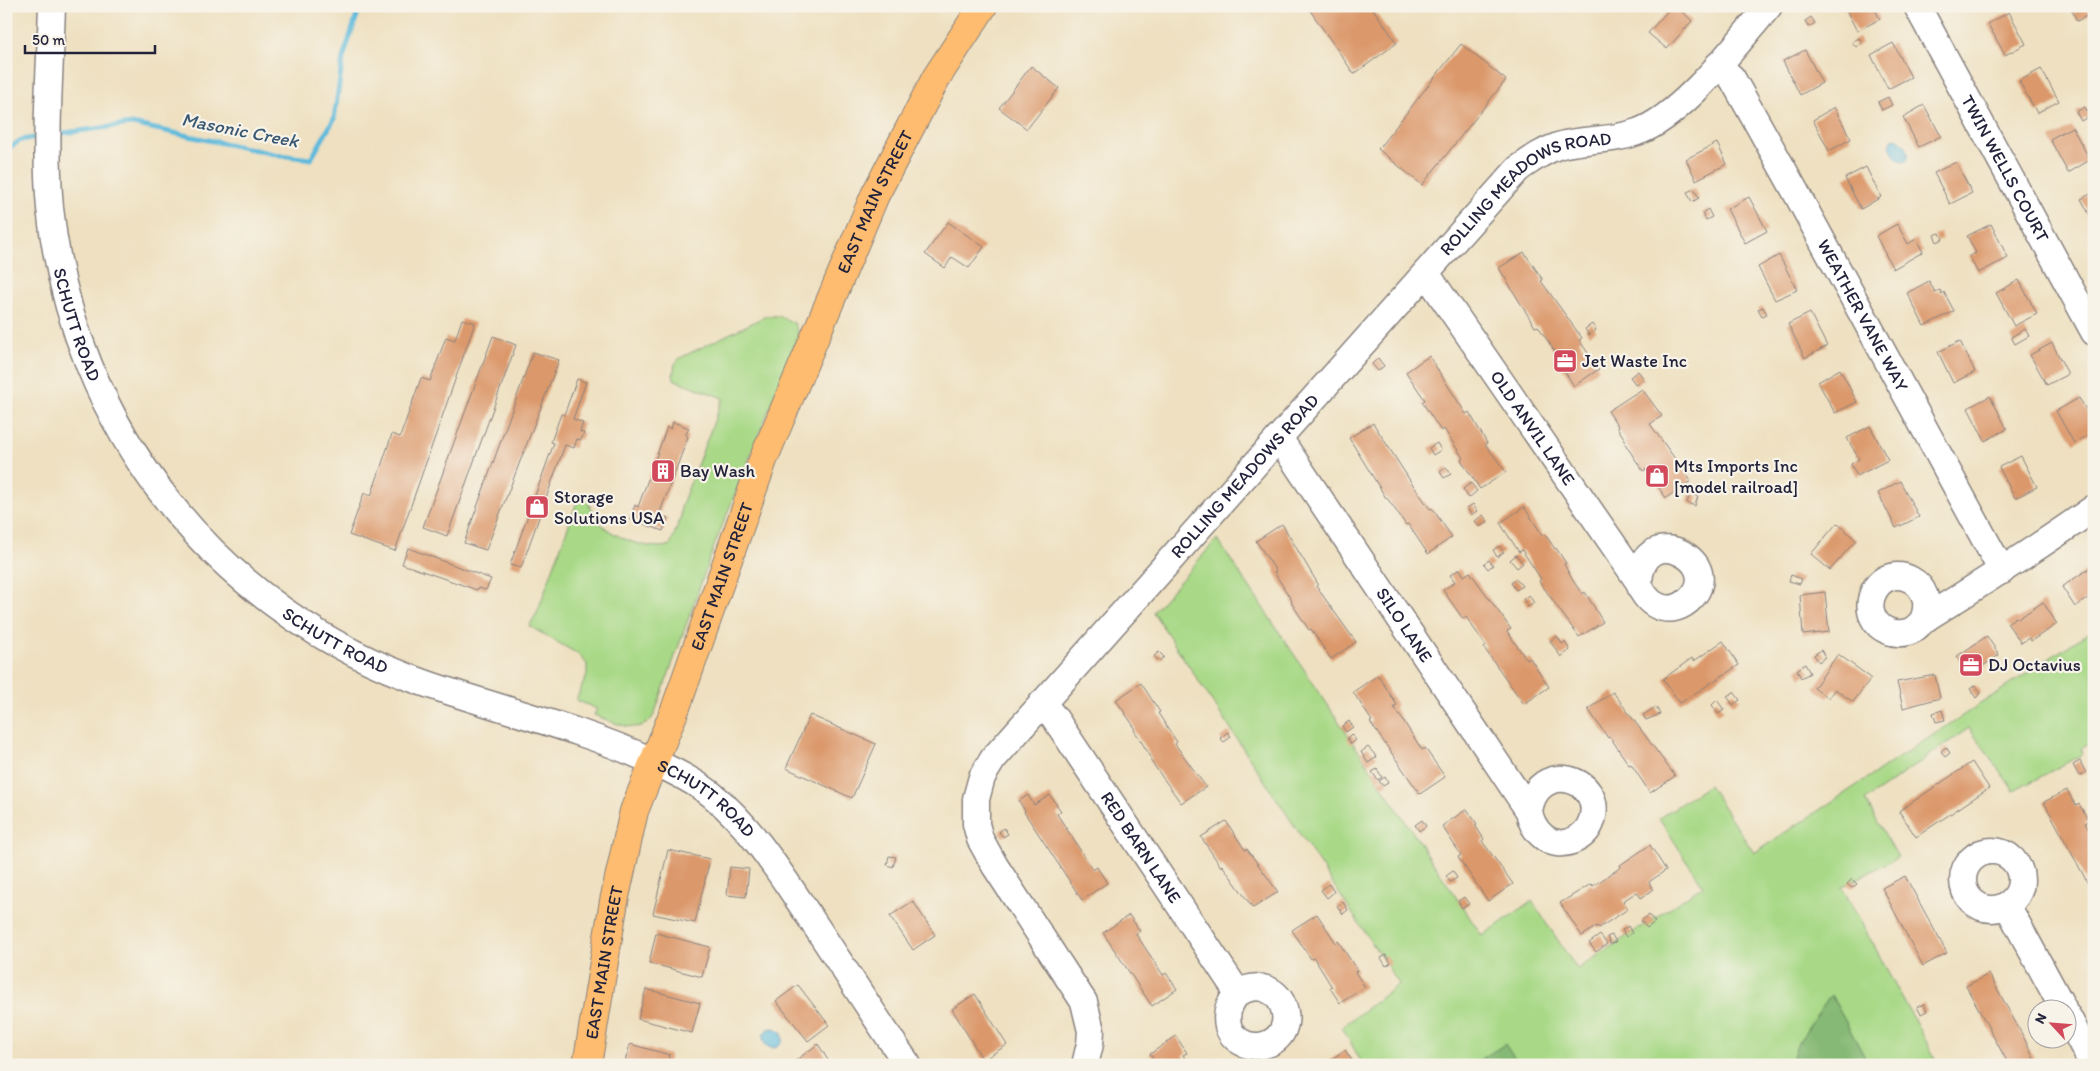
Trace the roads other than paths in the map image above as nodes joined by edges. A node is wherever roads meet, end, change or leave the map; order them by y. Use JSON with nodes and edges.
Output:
{"nodes":[{"id":1,"x":52,"y":6,"type":"edge"},
{"id":2,"x":983,"y":6,"type":"edge"},
{"id":3,"x":1769,"y":6,"type":"edge"},
{"id":4,"x":1917,"y":6,"type":"edge"},
{"id":5,"x":1718,"y":65,"type":"junction"},
{"id":6,"x":1426,"y":272,"type":"junction"},
{"id":7,"x":2094,"y":332,"type":"edge"},
{"id":8,"x":1280,"y":438,"type":"junction"},
{"id":9,"x":2094,"y":508,"type":"edge"},
{"id":10,"x":2002,"y":571,"type":"junction"},
{"id":11,"x":1639,"y":582,"type":"dead end"},
{"id":12,"x":1923,"y":620,"type":"dead end"},
{"id":13,"x":1042,"y":703,"type":"junction"},
{"id":14,"x":654,"y":762,"type":"junction"},
{"id":15,"x":1529,"y":811,"type":"dead end"},
{"id":16,"x":2007,"y":905,"type":"dead end"},
{"id":17,"x":1238,"y":993,"type":"dead end"},
{"id":18,"x":2058,"y":998,"type":"edge"},
{"id":19,"x":2078,"y":1036,"type":"edge"},
{"id":20,"x":587,"y":1065,"type":"edge"},
{"id":21,"x":908,"y":1065,"type":"edge"},
{"id":22,"x":1085,"y":1065,"type":"edge"},
{"id":23,"x":2093,"y":1065,"type":"edge"}],
"edges":[{"from":1,"to":14,"type":"street","name":"SCHUTT ROAD"},
{"from":2,"to":14,"type":"main road","name":"EAST MAIN STREET"},
{"from":3,"to":5,"type":"street","name":"ROLLING MEADOWS ROAD"},
{"from":4,"to":7,"type":"street","name":"TWIN WELLS COURT"},
{"from":5,"to":6,"type":"street","name":"ROLLING MEADOWS ROAD"},
{"from":5,"to":10,"type":"street","name":"WEATHER VANE WAY"},
{"from":6,"to":8,"type":"street","name":"ROLLING MEADOWS ROAD"},
{"from":6,"to":11,"type":"street","name":"OLD ANVIL LANE"},
{"from":8,"to":13,"type":"street","name":"ROLLING MEADOWS ROAD"},
{"from":8,"to":15,"type":"street","name":"SILO LANE"},
{"from":9,"to":10,"type":"street"},
{"from":10,"to":12,"type":"street"},
{"from":13,"to":17,"type":"street","name":"RED BARN LANE"},
{"from":13,"to":22,"type":"street","name":"ROLLING MEADOWS ROAD"},
{"from":14,"to":20,"type":"main road","name":"EAST MAIN STREET"},
{"from":14,"to":21,"type":"street","name":"SCHUTT ROAD"},
{"from":16,"to":18,"type":"street"},
{"from":19,"to":23,"type":"street"}]}
